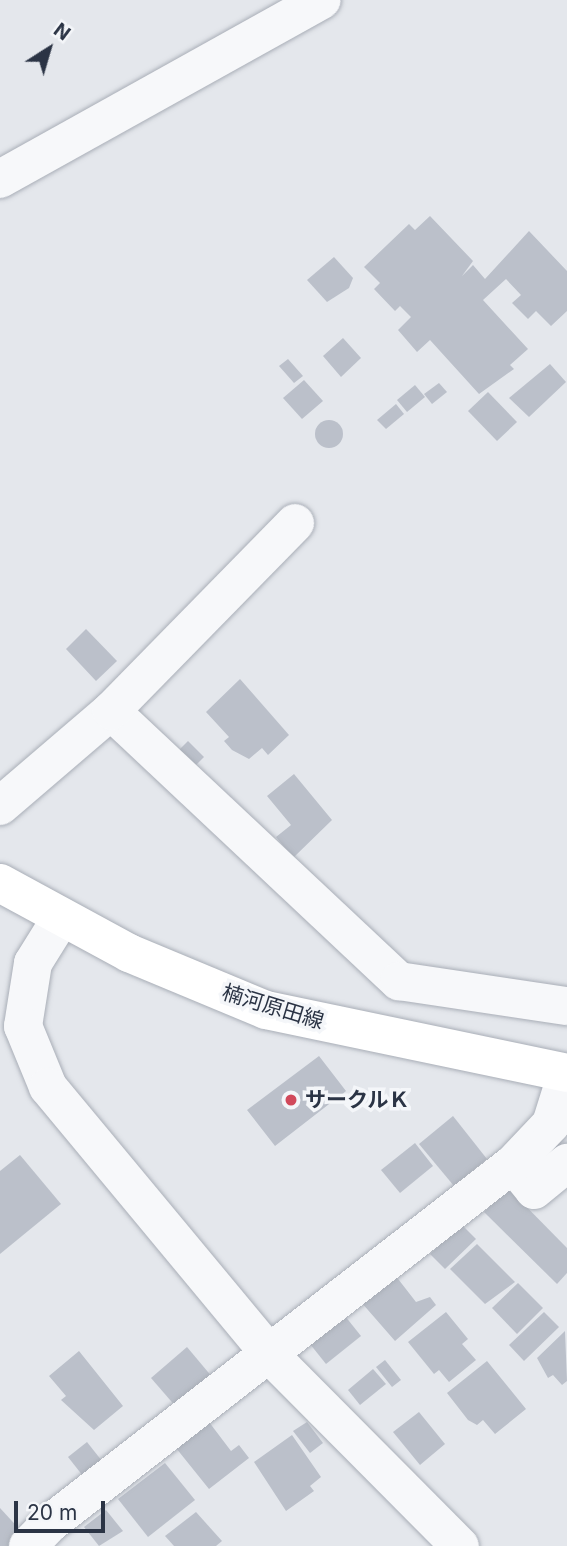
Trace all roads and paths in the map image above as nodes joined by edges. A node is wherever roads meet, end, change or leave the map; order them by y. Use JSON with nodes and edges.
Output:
{"nodes":[{"id":1,"x":322,"y":0,"type":"edge"},
{"id":2,"x":0,"y":179,"type":"edge"},
{"id":3,"x":295,"y":523,"type":"dead end"},
{"id":4,"x":111,"y":711,"type":"junction"},
{"id":5,"x":0,"y":806,"type":"edge"},
{"id":6,"x":0,"y":883,"type":"edge"},
{"id":7,"x":61,"y":918,"type":"junction"},
{"id":8,"x":567,"y":1006,"type":"edge"},
{"id":9,"x":567,"y":1073,"type":"edge"},
{"id":10,"x":567,"y":1163,"type":"edge"},
{"id":11,"x":513,"y":1164,"type":"junction"},
{"id":12,"x":271,"y":1356,"type":"junction"},
{"id":13,"x":28,"y":1546,"type":"edge"},
{"id":14,"x":460,"y":1546,"type":"edge"}],
"edges":[{"from":1,"to":2,"type":"street"},
{"from":3,"to":4,"type":"street"},
{"from":4,"to":5,"type":"street"},
{"from":4,"to":8,"type":"street"},
{"from":6,"to":7,"type":"main road","name":"楠河原田線"},
{"from":7,"to":9,"type":"main road","name":"楠河原田線"},
{"from":7,"to":12,"type":"street"},
{"from":9,"to":11,"type":"street"},
{"from":10,"to":11,"type":"street"},
{"from":11,"to":12,"type":"street"},
{"from":12,"to":13,"type":"street"},
{"from":12,"to":14,"type":"street"}]}
